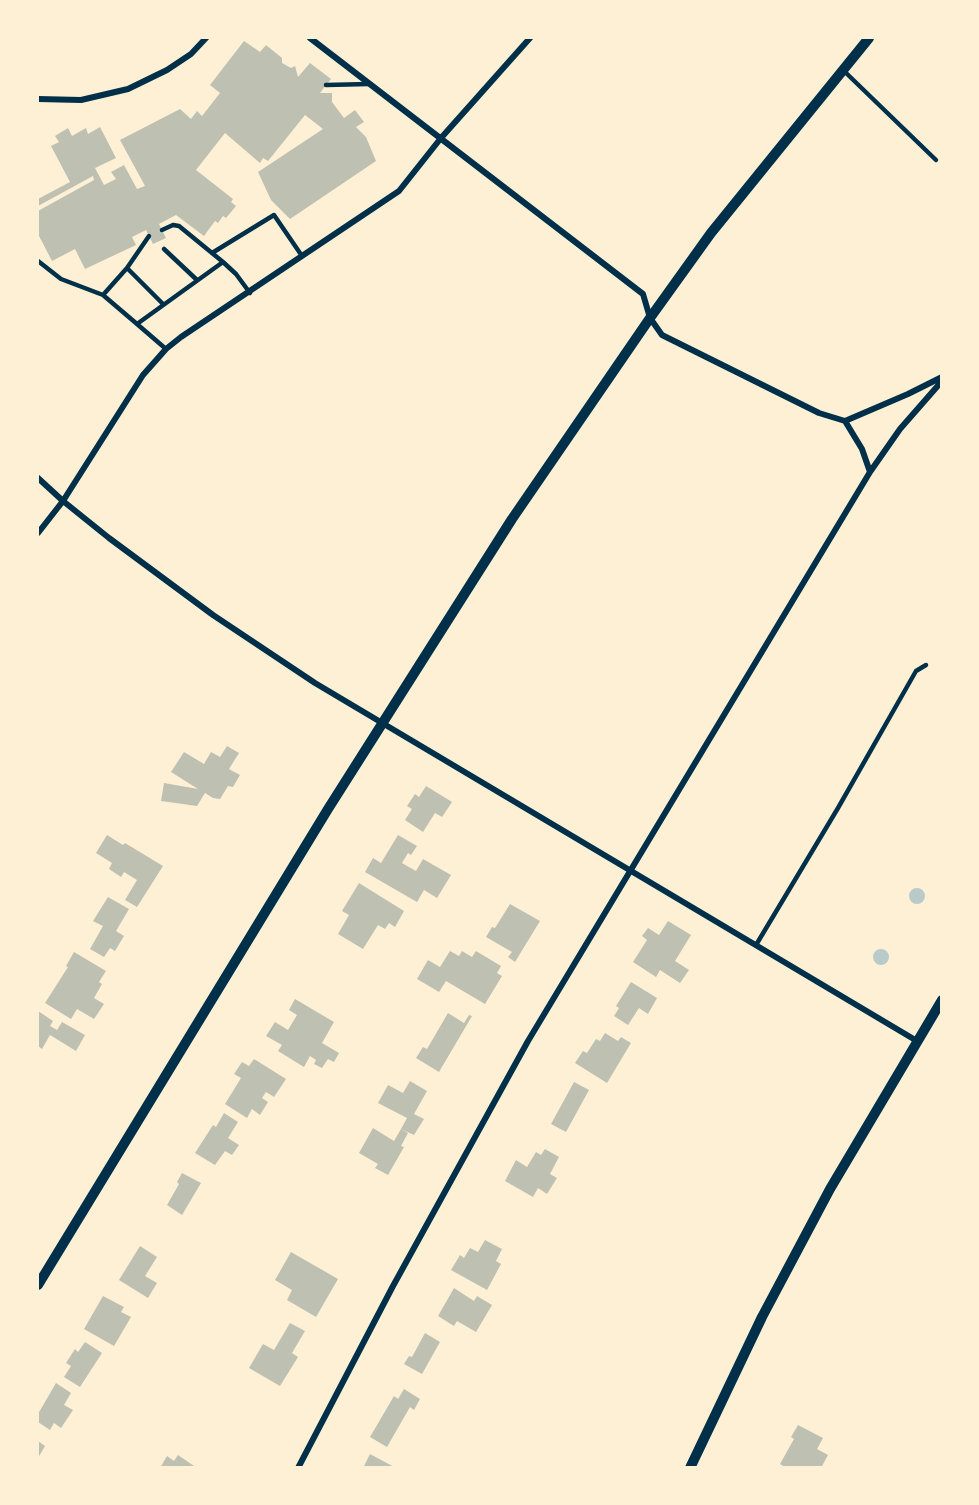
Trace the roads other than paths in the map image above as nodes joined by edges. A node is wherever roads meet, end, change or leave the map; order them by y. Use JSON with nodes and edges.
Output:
{"nodes":[{"id":1,"x":206,"y":38,"type":"edge"},
{"id":2,"x":310,"y":38,"type":"edge"},
{"id":3,"x":530,"y":38,"type":"edge"},
{"id":4,"x":869,"y":38,"type":"edge"},
{"id":5,"x":842,"y":70,"type":"junction"},
{"id":6,"x":371,"y":84,"type":"junction"},
{"id":7,"x":326,"y":86,"type":"dead end"},
{"id":8,"x":38,"y":99,"type":"edge"},
{"id":9,"x":441,"y":138,"type":"junction"},
{"id":10,"x":936,"y":160,"type":"dead end"},
{"id":11,"x":162,"y":230,"type":"dead end"},
{"id":12,"x":149,"y":236,"type":"dead end"},
{"id":13,"x":164,"y":249,"type":"dead end"},
{"id":14,"x":212,"y":253,"type":"junction"},
{"id":15,"x":302,"y":256,"type":"junction"},
{"id":16,"x":38,"y":261,"type":"edge"},
{"id":17,"x":223,"y":262,"type":"junction"},
{"id":18,"x":127,"y":268,"type":"junction"},
{"id":19,"x":197,"y":279,"type":"junction"},
{"id":20,"x":250,"y":293,"type":"junction"},
{"id":21,"x":104,"y":295,"type":"junction"},
{"id":22,"x":163,"y":304,"type":"junction"},
{"id":23,"x":650,"y":318,"type":"junction"},
{"id":24,"x":137,"y":324,"type":"junction"},
{"id":25,"x":166,"y":349,"type":"junction"},
{"id":26,"x":942,"y":379,"type":"edge"},
{"id":27,"x":845,"y":421,"type":"junction"},
{"id":28,"x":870,"y":472,"type":"junction"},
{"id":29,"x":38,"y":478,"type":"edge"},
{"id":30,"x":63,"y":501,"type":"junction"},
{"id":31,"x":38,"y":533,"type":"edge"},
{"id":32,"x":926,"y":665,"type":"dead end"},
{"id":33,"x":382,"y":723,"type":"junction"},
{"id":34,"x":631,"y":870,"type":"junction"},
{"id":35,"x":756,"y":945,"type":"junction"},
{"id":36,"x":942,"y":1000,"type":"edge"},
{"id":37,"x":917,"y":1041,"type":"junction"},
{"id":38,"x":38,"y":1285,"type":"edge"},
{"id":39,"x":298,"y":1467,"type":"edge"},
{"id":40,"x":690,"y":1467,"type":"edge"}],
"edges":[{"from":1,"to":8,"type":"street"},
{"from":2,"to":6,"type":"street"},
{"from":3,"to":9,"type":"street"},
{"from":4,"to":5,"type":"street"},
{"from":5,"to":10,"type":"lane"},
{"from":5,"to":23,"type":"street"},
{"from":6,"to":7,"type":"lane"},
{"from":6,"to":9,"type":"street"},
{"from":9,"to":15,"type":"street"},
{"from":9,"to":23,"type":"street"},
{"from":11,"to":14,"type":"lane"},
{"from":12,"to":18,"type":"lane"},
{"from":13,"to":19,"type":"lane"},
{"from":14,"to":15,"type":"lane"},
{"from":14,"to":17,"type":"lane"},
{"from":15,"to":20,"type":"street"},
{"from":16,"to":21,"type":"lane"},
{"from":17,"to":19,"type":"lane"},
{"from":17,"to":20,"type":"lane"},
{"from":18,"to":21,"type":"lane"},
{"from":18,"to":22,"type":"lane"},
{"from":19,"to":22,"type":"lane"},
{"from":20,"to":25,"type":"street"},
{"from":21,"to":24,"type":"lane"},
{"from":22,"to":24,"type":"lane"},
{"from":23,"to":27,"type":"street"},
{"from":23,"to":33,"type":"street"},
{"from":24,"to":25,"type":"lane"},
{"from":25,"to":30,"type":"street"},
{"from":26,"to":27,"type":"street"},
{"from":26,"to":28,"type":"street"},
{"from":27,"to":28,"type":"street"},
{"from":28,"to":34,"type":"street"},
{"from":29,"to":30,"type":"street"},
{"from":30,"to":31,"type":"street"},
{"from":30,"to":33,"type":"street"},
{"from":32,"to":35,"type":"lane"},
{"from":33,"to":34,"type":"street"},
{"from":33,"to":38,"type":"street"},
{"from":34,"to":35,"type":"street"},
{"from":34,"to":39,"type":"street"},
{"from":35,"to":37,"type":"street"},
{"from":36,"to":37,"type":"street"},
{"from":37,"to":40,"type":"street"}]}
